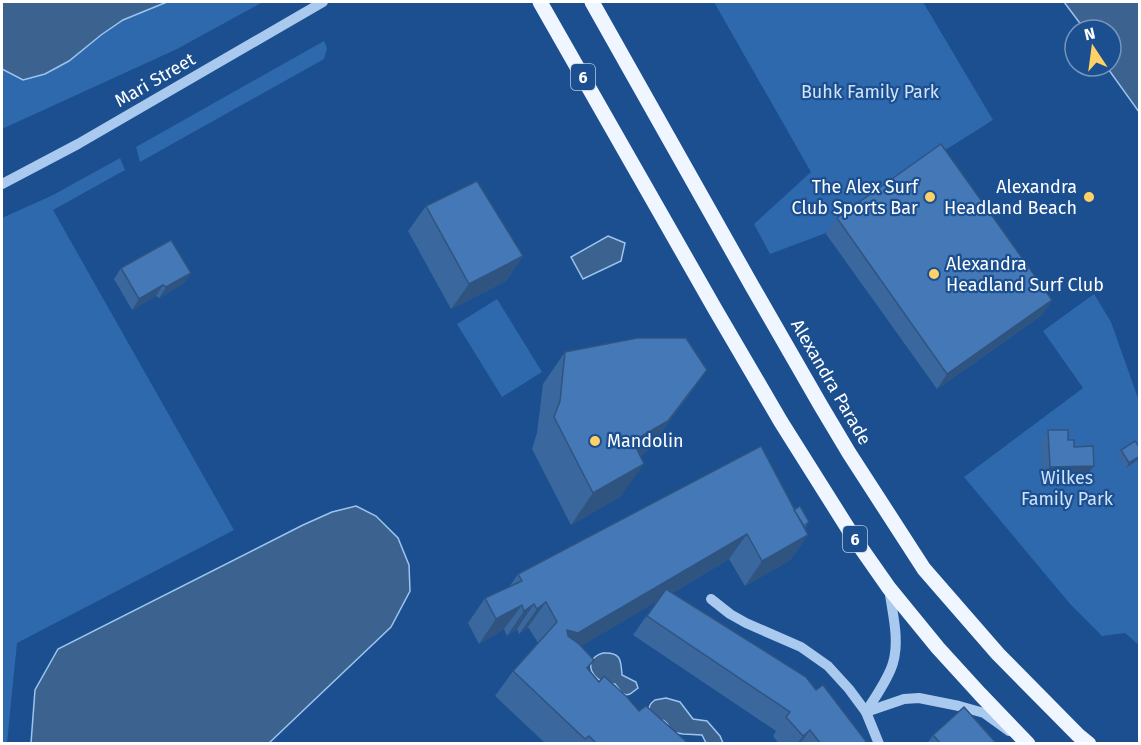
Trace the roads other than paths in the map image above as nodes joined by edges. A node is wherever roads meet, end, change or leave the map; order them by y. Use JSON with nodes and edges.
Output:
{"nodes":[{"id":1,"x":323,"y":2,"type":"edge"},
{"id":2,"x":540,"y":2,"type":"edge"},
{"id":3,"x":592,"y":2,"type":"edge"},
{"id":4,"x":2,"y":184,"type":"edge"},
{"id":5,"x":889,"y":588,"type":"junction"},
{"id":6,"x":711,"y":598,"type":"dead end"},
{"id":7,"x":866,"y":712,"type":"junction"},
{"id":8,"x":879,"y":744,"type":"edge"},
{"id":9,"x":1028,"y":744,"type":"edge"},
{"id":10,"x":1089,"y":744,"type":"edge"}],
"edges":[{"from":1,"to":4,"type":"street","name":"Mari Street"},
{"from":2,"to":5,"type":"main road","number":"6"},
{"from":3,"to":10,"type":"main road","name":"Alexandra Parade","number":"6"},
{"from":5,"to":7,"type":"street"},
{"from":5,"to":9,"type":"main road","number":"6"},
{"from":6,"to":7,"type":"street"},
{"from":7,"to":8,"type":"street"},
{"from":7,"to":9,"type":"street"}]}
